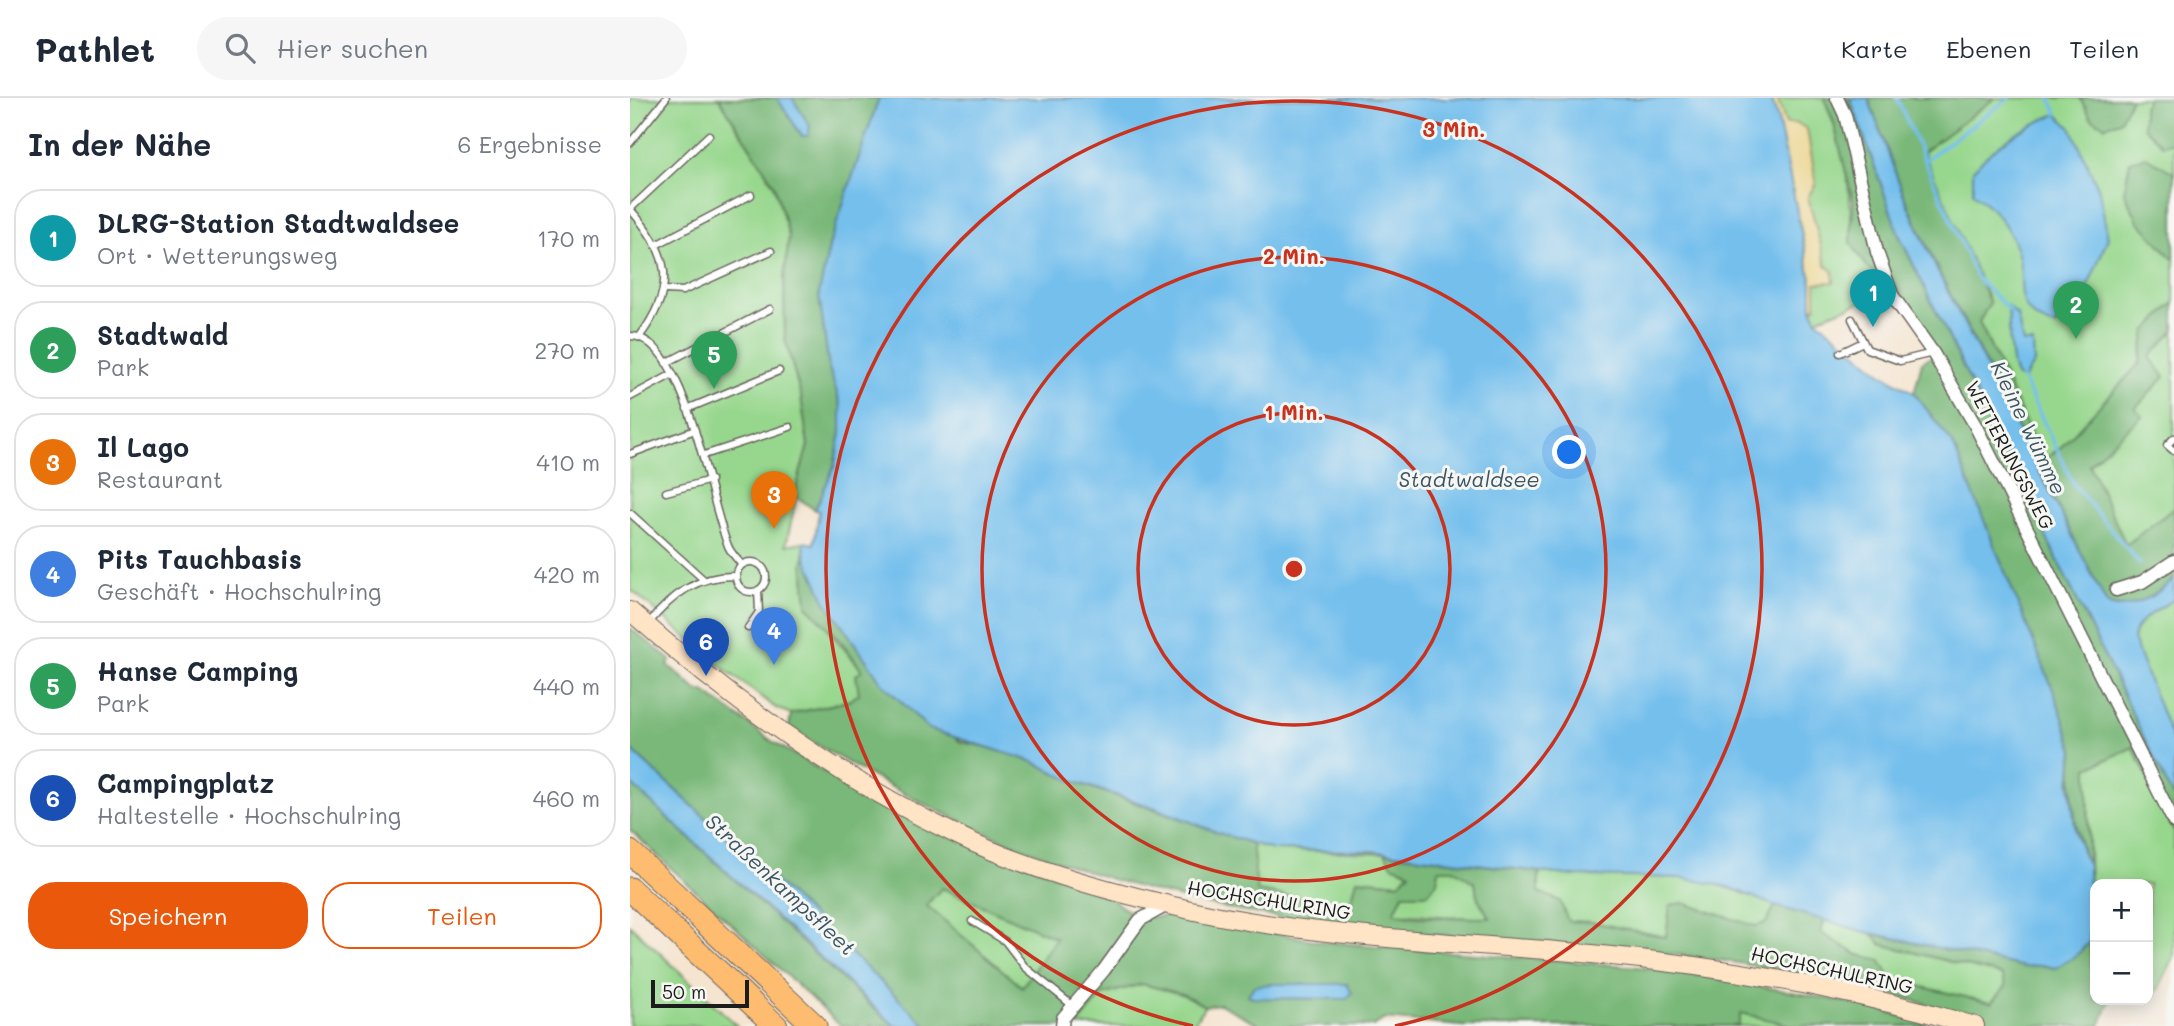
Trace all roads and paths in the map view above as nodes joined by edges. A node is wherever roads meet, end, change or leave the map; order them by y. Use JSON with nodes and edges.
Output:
{"nodes":[{"id":1,"x":666,"y":98,"type":"edge"},
{"id":2,"x":1838,"y":98,"type":"edge"},
{"id":3,"x":709,"y":135,"type":"dead end"},
{"id":4,"x":630,"y":143,"type":"edge"},
{"id":5,"x":751,"y":195,"type":"dead end"},
{"id":6,"x":630,"y":209,"type":"edge"},
{"id":7,"x":656,"y":245,"type":"junction"},
{"id":8,"x":771,"y":251,"type":"dead end"},
{"id":9,"x":666,"y":290,"type":"junction"},
{"id":10,"x":770,"y":310,"type":"dead end"},
{"id":11,"x":1852,"y":318,"type":"dead end"},
{"id":12,"x":630,"y":336,"type":"edge"},
{"id":13,"x":640,"y":336,"type":"junction"},
{"id":14,"x":1863,"y":342,"type":"junction"},
{"id":15,"x":1840,"y":353,"type":"dead end"},
{"id":16,"x":1933,"y":353,"type":"junction"},
{"id":17,"x":666,"y":363,"type":"junction"},
{"id":18,"x":779,"y":371,"type":"dead end"},
{"id":19,"x":671,"y":375,"type":"junction"},
{"id":20,"x":630,"y":397,"type":"edge"},
{"id":21,"x":688,"y":409,"type":"junction"},
{"id":22,"x":790,"y":427,"type":"dead end"},
{"id":23,"x":695,"y":430,"type":"junction"},
{"id":24,"x":2174,"y":438,"type":"edge"},
{"id":25,"x":2174,"y":451,"type":"edge"},
{"id":26,"x":630,"y":454,"type":"edge"},
{"id":27,"x":704,"y":455,"type":"junction"},
{"id":28,"x":711,"y":481,"type":"junction"},
{"id":29,"x":666,"y":492,"type":"dead end"},
{"id":30,"x":630,"y":513,"type":"edge"},
{"id":31,"x":2174,"y":561,"type":"edge"},
{"id":32,"x":742,"y":565,"type":"junction"},
{"id":33,"x":736,"y":576,"type":"junction"},
{"id":34,"x":703,"y":579,"type":"junction"},
{"id":35,"x":758,"y":590,"type":"junction"},
{"id":36,"x":2116,"y":590,"type":"dead end"},
{"id":37,"x":630,"y":611,"type":"edge"},
{"id":38,"x":647,"y":626,"type":"junction"},
{"id":39,"x":748,"y":628,"type":"dead end"},
{"id":40,"x":2174,"y":822,"type":"edge"},
{"id":41,"x":630,"y":852,"type":"edge"},
{"id":42,"x":630,"y":889,"type":"edge"},
{"id":43,"x":1127,"y":893,"type":"junction"},
{"id":44,"x":1167,"y":905,"type":"junction"},
{"id":45,"x":972,"y":920,"type":"dead end"},
{"id":46,"x":1140,"y":920,"type":"junction"},
{"id":47,"x":1073,"y":1006,"type":"junction"},
{"id":48,"x":776,"y":1026,"type":"edge"},
{"id":49,"x":815,"y":1026,"type":"edge"},
{"id":50,"x":1062,"y":1026,"type":"edge"},
{"id":51,"x":1975,"y":1026,"type":"edge"}],
"edges":[{"from":1,"to":4,"type":"lane"},
{"from":2,"to":16,"type":"street","name":"WETTERUNGSWEG"},
{"from":3,"to":6,"type":"lane"},
{"from":5,"to":7,"type":"lane"},
{"from":6,"to":7,"type":"lane"},
{"from":7,"to":9,"type":"lane"},
{"from":8,"to":9,"type":"lane"},
{"from":9,"to":13,"type":"lane"},
{"from":10,"to":17,"type":"lane"},
{"from":11,"to":14,"type":"lane"},
{"from":12,"to":13,"type":"lane"},
{"from":13,"to":17,"type":"lane"},
{"from":14,"to":15,"type":"lane"},
{"from":14,"to":16,"type":"lane"},
{"from":16,"to":40,"type":"street","name":"WETTERUNGSWEG"},
{"from":17,"to":19,"type":"lane"},
{"from":18,"to":21,"type":"lane"},
{"from":19,"to":20,"type":"lane"},
{"from":19,"to":21,"type":"lane"},
{"from":21,"to":23,"type":"lane"},
{"from":22,"to":27,"type":"lane"},
{"from":23,"to":26,"type":"lane"},
{"from":23,"to":27,"type":"lane"},
{"from":24,"to":25,"type":"lane"},
{"from":27,"to":28,"type":"lane"},
{"from":28,"to":29,"type":"lane"},
{"from":28,"to":32,"type":"lane"},
{"from":30,"to":34,"type":"lane"},
{"from":31,"to":36,"type":"street"},
{"from":32,"to":33,"type":"lane"},
{"from":32,"to":35,"type":"lane"},
{"from":33,"to":34,"type":"lane"},
{"from":33,"to":35,"type":"lane"},
{"from":34,"to":38,"type":"lane"},
{"from":35,"to":39,"type":"lane"},
{"from":37,"to":38,"type":"street","name":"HOCHSCHULRING"},
{"from":38,"to":43,"type":"street","name":"HOCHSCHULRING"},
{"from":41,"to":49,"type":"highway"},
{"from":42,"to":48,"type":"highway"},
{"from":43,"to":44,"type":"street","name":"HOCHSCHULRING"},
{"from":43,"to":46,"type":"street"},
{"from":44,"to":46,"type":"street"},
{"from":44,"to":51,"type":"street","name":"HOCHSCHULRING"},
{"from":45,"to":47,"type":"lane"},
{"from":46,"to":47,"type":"street"},
{"from":47,"to":50,"type":"street"}]}
